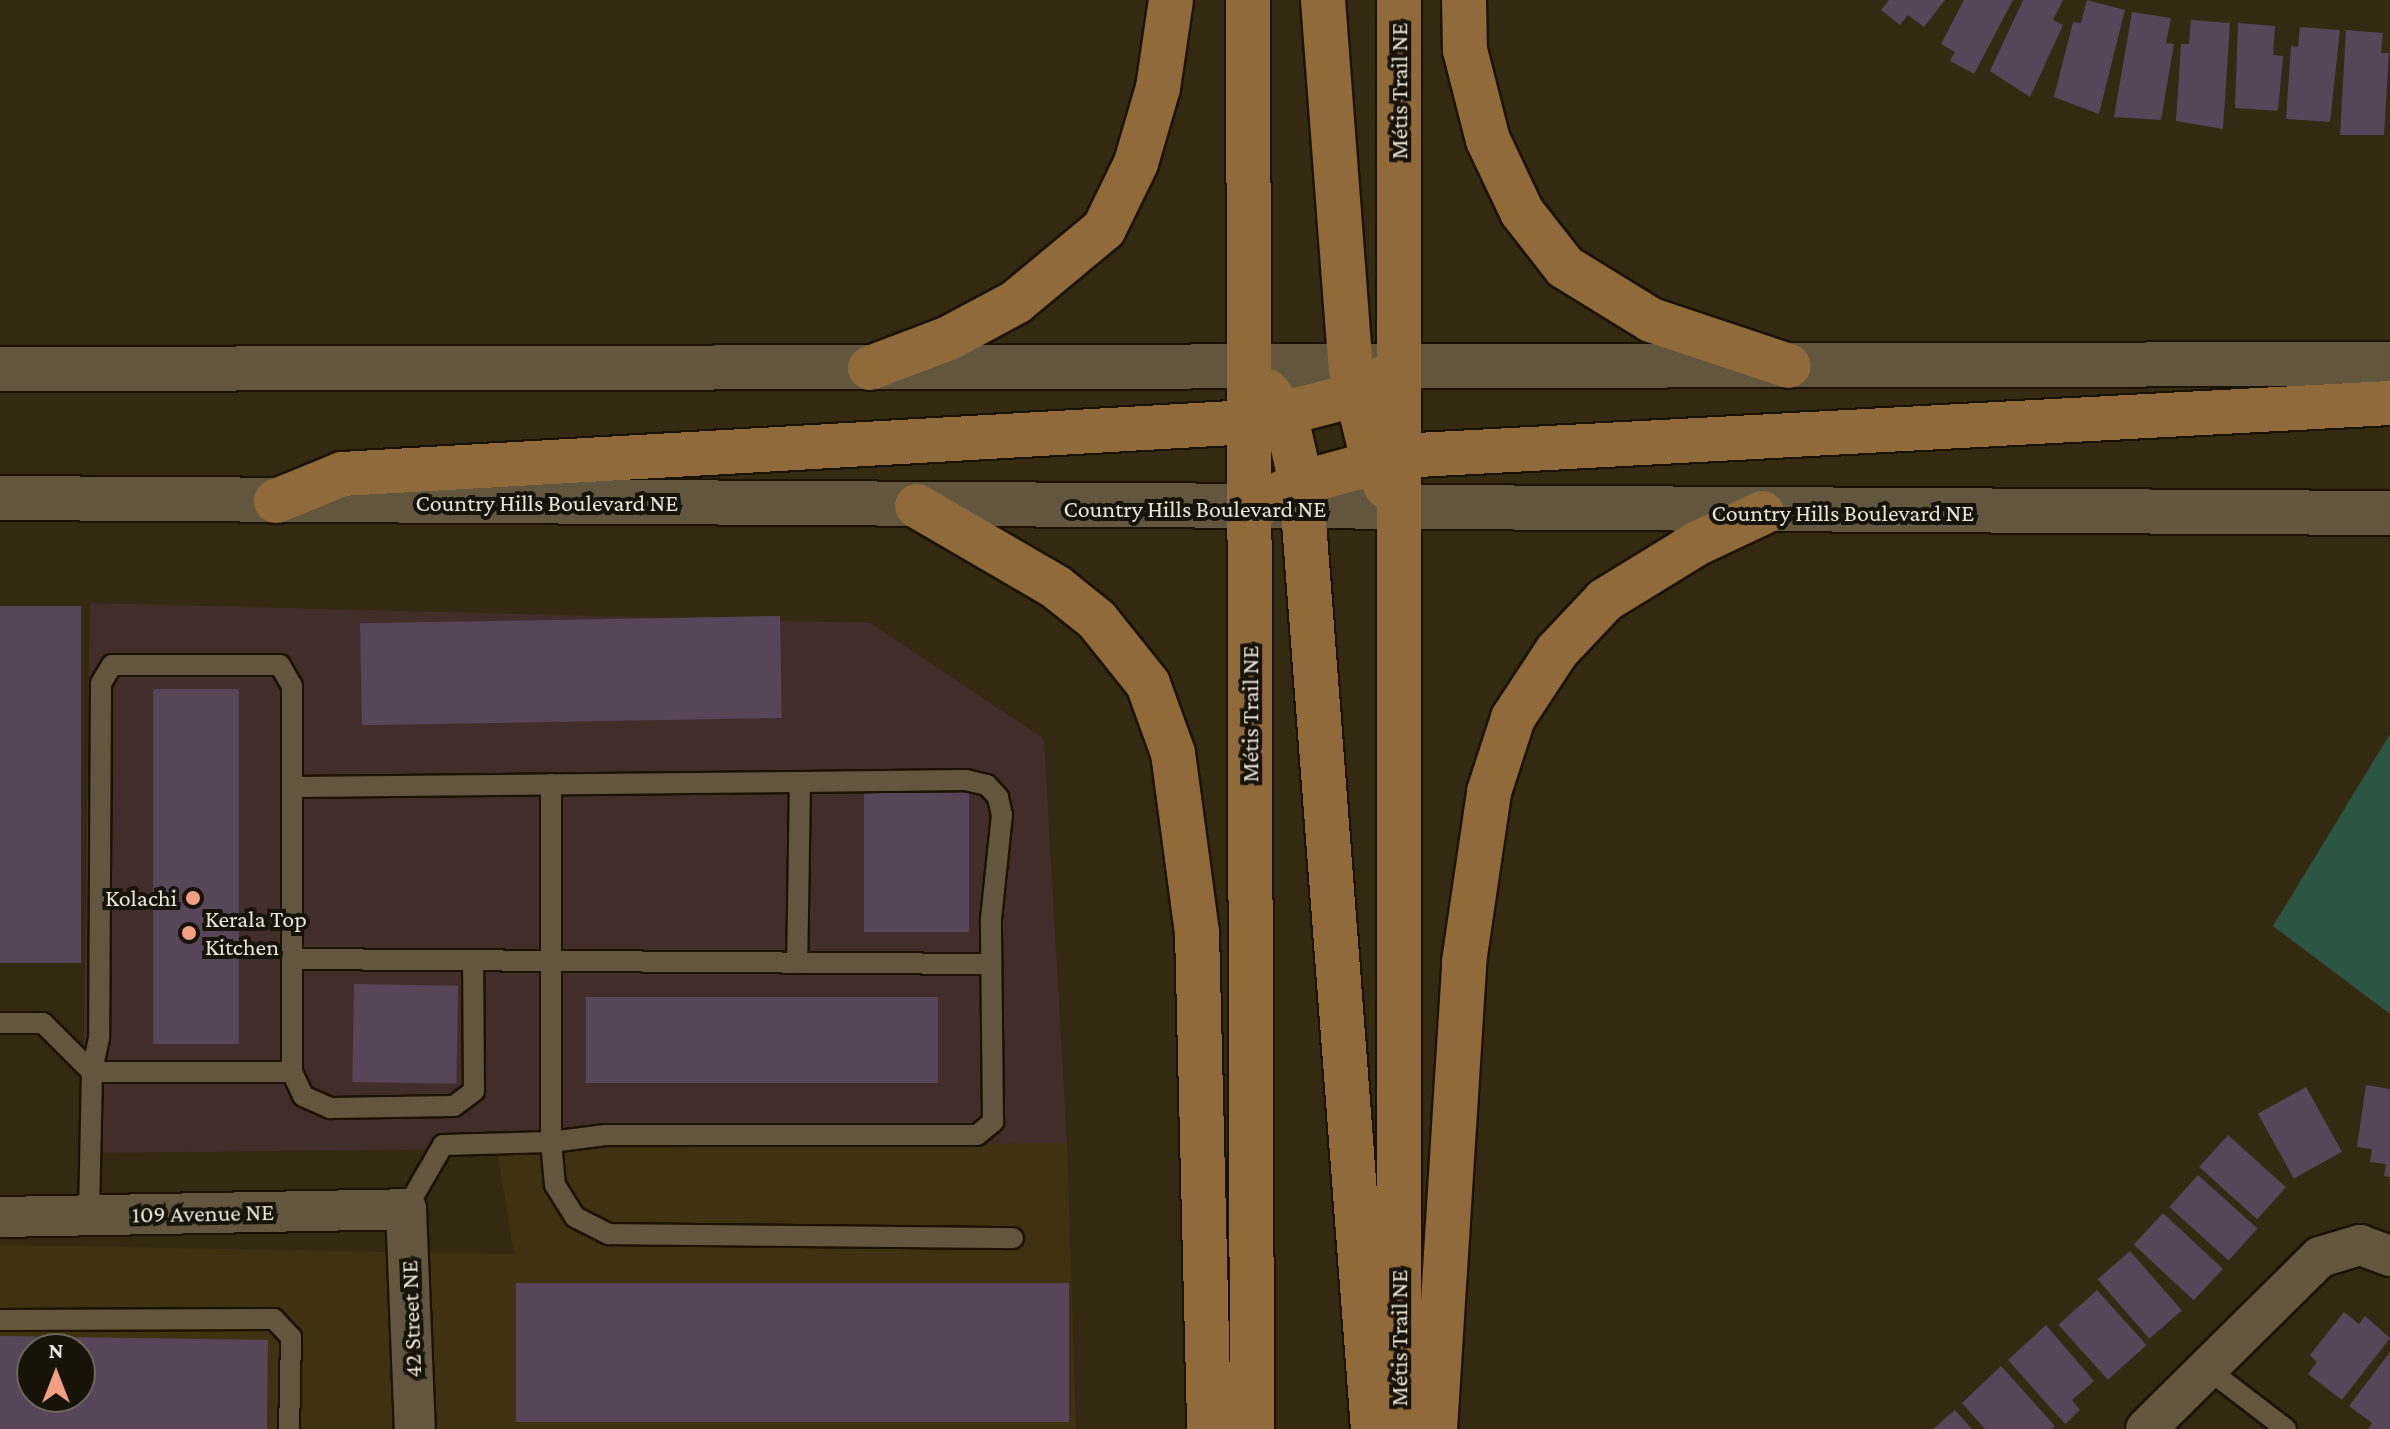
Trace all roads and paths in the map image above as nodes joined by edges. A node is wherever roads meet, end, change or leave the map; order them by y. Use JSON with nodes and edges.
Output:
{"nodes":[{"id":1,"x":1171,"y":0,"type":"edge"},
{"id":2,"x":1248,"y":0,"type":"edge"},
{"id":3,"x":1323,"y":0,"type":"edge"},
{"id":4,"x":1399,"y":0,"type":"edge"},
{"id":5,"x":1464,"y":0,"type":"edge"},
{"id":6,"x":2390,"y":364,"type":"edge"},
{"id":7,"x":1789,"y":366,"type":"junction"},
{"id":8,"x":870,"y":368,"type":"junction"},
{"id":9,"x":1249,"y":368,"type":"junction"},
{"id":10,"x":0,"y":369,"type":"edge"},
{"id":11,"x":1399,"y":369,"type":"junction"},
{"id":12,"x":1353,"y":382,"type":"junction"},
{"id":13,"x":2390,"y":403,"type":"edge"},
{"id":14,"x":1267,"y":418,"type":"junction"},
{"id":15,"x":1386,"y":459,"type":"junction"},
{"id":16,"x":1302,"y":496,"type":"junction"},
{"id":17,"x":0,"y":498,"type":"edge"},
{"id":18,"x":276,"y":501,"type":"junction"},
{"id":19,"x":917,"y":506,"type":"junction"},
{"id":20,"x":1250,"y":509,"type":"junction"},
{"id":21,"x":1399,"y":511,"type":"junction"},
{"id":22,"x":1762,"y":513,"type":"junction"},
{"id":23,"x":2390,"y":513,"type":"edge"},
{"id":24,"x":800,"y":782,"type":"junction"},
{"id":25,"x":551,"y":784,"type":"junction"},
{"id":26,"x":294,"y":787,"type":"junction"},
{"id":27,"x":292,"y":959,"type":"junction"},
{"id":28,"x":473,"y":960,"type":"junction"},
{"id":29,"x":552,"y":961,"type":"junction"},
{"id":30,"x":797,"y":963,"type":"junction"},
{"id":31,"x":991,"y":964,"type":"junction"},
{"id":32,"x":0,"y":1023,"type":"edge"},
{"id":33,"x":92,"y":1072,"type":"junction"},
{"id":34,"x":292,"y":1072,"type":"junction"},
{"id":35,"x":551,"y":1142,"type":"junction"},
{"id":36,"x":406,"y":1209,"type":"junction"},
{"id":37,"x":89,"y":1216,"type":"junction"},
{"id":38,"x":0,"y":1217,"type":"edge"},
{"id":39,"x":1013,"y":1238,"type":"dead end"},
{"id":40,"x":2390,"y":1256,"type":"edge"},
{"id":41,"x":0,"y":1320,"type":"edge"},
{"id":42,"x":2209,"y":1370,"type":"junction"},
{"id":43,"x":289,"y":1429,"type":"edge"},
{"id":44,"x":415,"y":1429,"type":"edge"},
{"id":45,"x":1209,"y":1429,"type":"edge"},
{"id":46,"x":1252,"y":1429,"type":"edge"},
{"id":47,"x":1373,"y":1429,"type":"edge"},
{"id":48,"x":1399,"y":1429,"type":"edge"},
{"id":49,"x":1435,"y":1429,"type":"edge"},
{"id":50,"x":2146,"y":1429,"type":"edge"},
{"id":51,"x":2286,"y":1429,"type":"edge"}],
"edges":[{"from":1,"to":8,"type":"main road"},
{"from":2,"to":9,"type":"main road","name":"Métis Trail NE"},
{"from":3,"to":12,"type":"main road"},
{"from":4,"to":11,"type":"main road","name":"Métis Trail NE"},
{"from":5,"to":7,"type":"main road"},
{"from":6,"to":7,"type":"main road"},
{"from":7,"to":11,"type":"main road"},
{"from":8,"to":9,"type":"main road"},
{"from":8,"to":10,"type":"main road"},
{"from":9,"to":12,"type":"main road"},
{"from":9,"to":14,"type":"main road","name":"Métis Trail NE"},
{"from":11,"to":12,"type":"main road"},
{"from":11,"to":15,"type":"main road","name":"Métis Trail NE"},
{"from":12,"to":14,"type":"main road"},
{"from":12,"to":15,"type":"main road"},
{"from":13,"to":15,"type":"main road"},
{"from":14,"to":16,"type":"main road"},
{"from":14,"to":18,"type":"main road"},
{"from":14,"to":20,"type":"main road","name":"Métis Trail NE"},
{"from":15,"to":16,"type":"main road"},
{"from":15,"to":21,"type":"main road"},
{"from":16,"to":20,"type":"main road"},
{"from":16,"to":21,"type":"main road","name":"Country Hills Boulevard NE"},
{"from":16,"to":47,"type":"main road"},
{"from":17,"to":18,"type":"main road","name":"Country Hills Boulevard NE"},
{"from":18,"to":19,"type":"main road","name":"Country Hills Boulevard NE"},
{"from":19,"to":20,"type":"main road","name":"Country Hills Boulevard NE"},
{"from":19,"to":45,"type":"main road"},
{"from":20,"to":46,"type":"main road","name":"Métis Trail NE"},
{"from":21,"to":22,"type":"main road","name":"Country Hills Boulevard NE"},
{"from":21,"to":48,"type":"main road","name":"Métis Trail NE"},
{"from":22,"to":23,"type":"main road","name":"Country Hills Boulevard NE"},
{"from":22,"to":49,"type":"main road"},
{"from":24,"to":25,"type":"lane"},
{"from":24,"to":30,"type":"lane"},
{"from":24,"to":31,"type":"lane"},
{"from":25,"to":26,"type":"lane"},
{"from":25,"to":29,"type":"lane"},
{"from":26,"to":27,"type":"lane"},
{"from":26,"to":33,"type":"lane"},
{"from":27,"to":28,"type":"lane"},
{"from":27,"to":34,"type":"lane"},
{"from":28,"to":29,"type":"lane"},
{"from":28,"to":34,"type":"lane"},
{"from":29,"to":30,"type":"lane"},
{"from":29,"to":35,"type":"lane"},
{"from":30,"to":31,"type":"lane"},
{"from":31,"to":35,"type":"lane"},
{"from":32,"to":33,"type":"lane"},
{"from":33,"to":34,"type":"lane"},
{"from":33,"to":37,"type":"lane"},
{"from":35,"to":36,"type":"lane"},
{"from":35,"to":39,"type":"lane"},
{"from":36,"to":37,"type":"street","name":"109 Avenue NE"},
{"from":36,"to":44,"type":"street","name":"42 Street NE"},
{"from":37,"to":38,"type":"street","name":"109 Avenue NE"},
{"from":40,"to":42,"type":"street"},
{"from":41,"to":43,"type":"lane"},
{"from":42,"to":50,"type":"street"},
{"from":42,"to":51,"type":"lane"}]}
